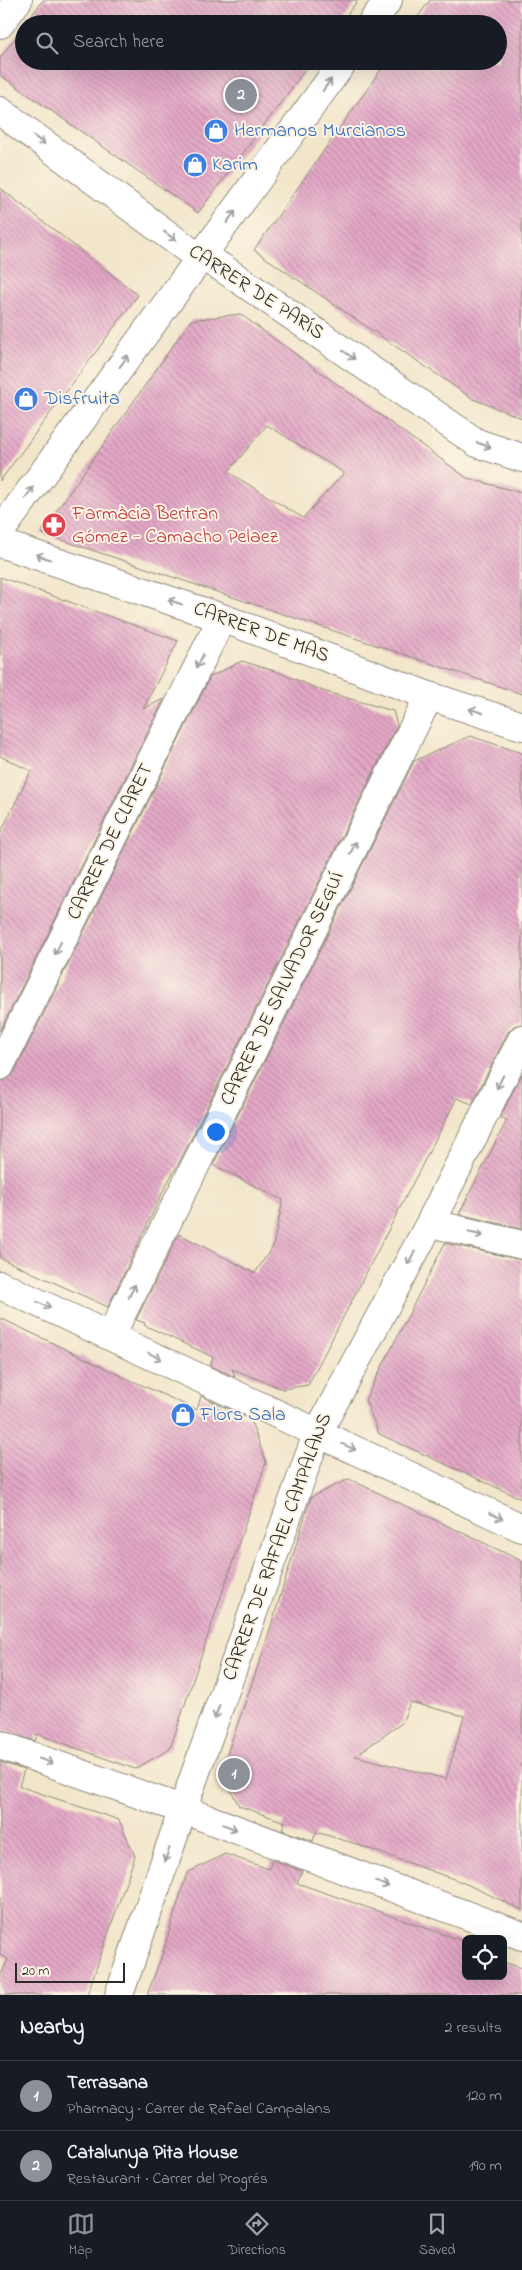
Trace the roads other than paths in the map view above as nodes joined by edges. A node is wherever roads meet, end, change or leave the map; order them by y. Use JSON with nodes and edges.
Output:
{"nodes":[{"id":1,"x":18,"y":0,"type":"edge"},
{"id":2,"x":388,"y":0,"type":"edge"},
{"id":3,"x":377,"y":15,"type":"edge"},
{"id":4,"x":0,"y":24,"type":"edge"},
{"id":5,"x":337,"y":70,"type":"edge"},
{"id":6,"x":0,"y":111,"type":"edge"},
{"id":7,"x":202,"y":256,"type":"junction"},
{"id":8,"x":522,"y":458,"type":"edge"},
{"id":9,"x":0,"y":532,"type":"edge"},
{"id":10,"x":0,"y":543,"type":"edge"},
{"id":11,"x":222,"y":618,"type":"junction"},
{"id":12,"x":428,"y":696,"type":"junction"},
{"id":13,"x":522,"y":726,"type":"edge"},
{"id":14,"x":522,"y":1038,"type":"edge"},
{"id":15,"x":0,"y":1066,"type":"edge"},
{"id":16,"x":430,"y":1223,"type":"junction"},
{"id":17,"x":522,"y":1245,"type":"edge"},
{"id":18,"x":0,"y":1285,"type":"edge"},
{"id":19,"x":111,"y":1335,"type":"junction"},
{"id":20,"x":317,"y":1434,"type":"junction"},
{"id":21,"x":522,"y":1528,"type":"edge"},
{"id":22,"x":0,"y":1745,"type":"edge"},
{"id":23,"x":184,"y":1810,"type":"junction"},
{"id":24,"x":522,"y":1936,"type":"edge"},
{"id":25,"x":119,"y":1995,"type":"edge"}],
"edges":[{"from":1,"to":4,"type":"street"},
{"from":2,"to":3,"type":"street"},
{"from":7,"to":5,"type":"street","one_way":true},
{"from":6,"to":7,"type":"street","name":"CARRER DE PARÍS","one_way":true},
{"from":7,"to":8,"type":"street","name":"CARRER DE PARÍS","one_way":true},
{"from":9,"to":7,"type":"street","one_way":true},
{"from":11,"to":10,"type":"street","name":"CARRER DE MAS","one_way":true},
{"from":11,"to":12,"type":"street","name":"CARRER DE MAS"},
{"from":11,"to":15,"type":"street","name":"CARRER DE CLARET","one_way":true},
{"from":13,"to":12,"type":"street","name":"CARRER DE MAS","one_way":true},
{"from":19,"to":12,"type":"street","name":"CARRER DE SALVADOR SEGUÍ","one_way":true},
{"from":14,"to":16,"type":"street","name":"CARRER DE RAFAEL CAMPALANS","one_way":true},
{"from":16,"to":17,"type":"street","one_way":true},
{"from":16,"to":20,"type":"street","name":"CARRER DE RAFAEL CAMPALANS","one_way":true},
{"from":18,"to":19,"type":"street","one_way":true},
{"from":19,"to":20,"type":"street","one_way":true},
{"from":20,"to":21,"type":"street","one_way":true},
{"from":20,"to":23,"type":"street","name":"CARRER DE RAFAEL CAMPALANS","one_way":true},
{"from":22,"to":23,"type":"street","one_way":true},
{"from":23,"to":24,"type":"street","one_way":true},
{"from":23,"to":25,"type":"street","name":"CARRER DE RAFAEL CAMPALANS","one_way":true}]}
